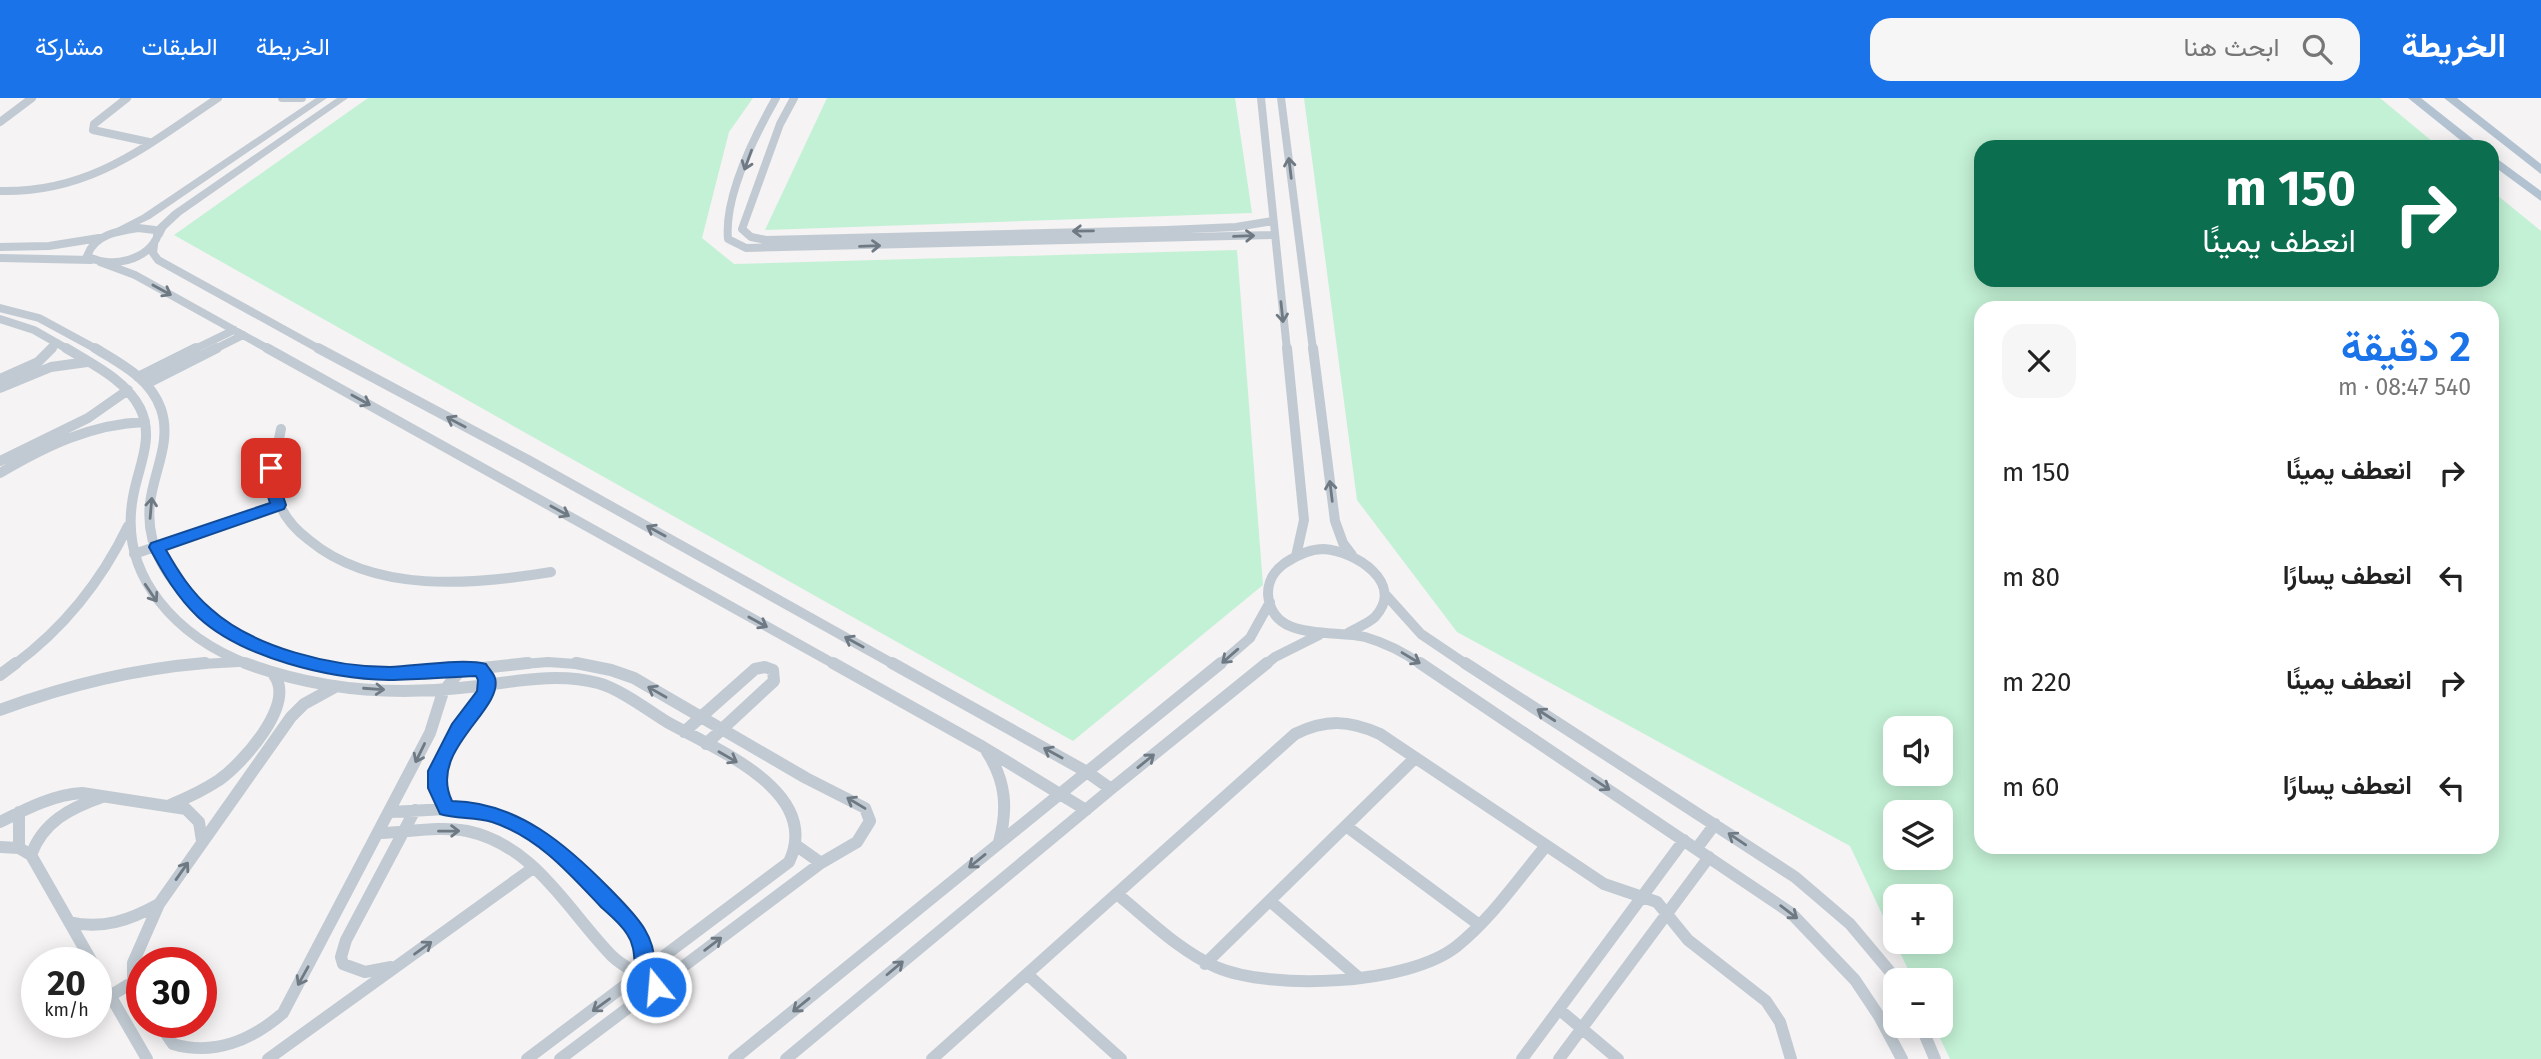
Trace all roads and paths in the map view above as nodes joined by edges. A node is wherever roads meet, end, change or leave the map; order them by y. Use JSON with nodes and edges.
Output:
{"nodes":[{"id":1,"x":32,"y":98,"type":"edge"},
{"id":2,"x":127,"y":98,"type":"edge"},
{"id":3,"x":218,"y":98,"type":"edge"},
{"id":4,"x":302,"y":98,"type":"edge"},
{"id":5,"x":322,"y":98,"type":"edge"},
{"id":6,"x":343,"y":98,"type":"edge"},
{"id":7,"x":776,"y":98,"type":"edge"},
{"id":8,"x":794,"y":98,"type":"edge"},
{"id":9,"x":1261,"y":98,"type":"edge"},
{"id":10,"x":1281,"y":98,"type":"edge"},
{"id":11,"x":2414,"y":98,"type":"edge"},
{"id":12,"x":2450,"y":98,"type":"edge"},
{"id":13,"x":286,"y":99,"type":"edge"},
{"id":14,"x":299,"y":114,"type":"junction"},
{"id":15,"x":0,"y":122,"type":"edge"},
{"id":16,"x":2468,"y":140,"type":"edge"},
{"id":17,"x":149,"y":142,"type":"junction"},
{"id":18,"x":2499,"y":164,"type":"edge"},
{"id":19,"x":2541,"y":170,"type":"edge"},
{"id":20,"x":2526,"y":185,"type":"junction"},
{"id":21,"x":2541,"y":188,"type":"edge"},
{"id":22,"x":0,"y":191,"type":"edge"},
{"id":23,"x":2541,"y":197,"type":"edge"},
{"id":24,"x":1273,"y":221,"type":"junction"},
{"id":25,"x":114,"y":232,"type":"junction"},
{"id":26,"x":1274,"y":235,"type":"junction"},
{"id":27,"x":102,"y":238,"type":"junction"},
{"id":28,"x":156,"y":240,"type":"junction"},
{"id":29,"x":0,"y":247,"type":"edge"},
{"id":30,"x":0,"y":258,"type":"edge"},
{"id":31,"x":96,"y":261,"type":"junction"},
{"id":32,"x":0,"y":308,"type":"edge"},
{"id":33,"x":0,"y":318,"type":"edge"},
{"id":34,"x":238,"y":333,"type":"junction"},
{"id":35,"x":57,"y":343,"type":"junction"},
{"id":36,"x":88,"y":362,"type":"junction"},
{"id":37,"x":124,"y":366,"type":"junction"},
{"id":38,"x":107,"y":374,"type":"junction"},
{"id":39,"x":0,"y":379,"type":"edge"},
{"id":40,"x":142,"y":380,"type":"junction"},
{"id":41,"x":0,"y":388,"type":"edge"},
{"id":42,"x":128,"y":390,"type":"junction"},
{"id":43,"x":145,"y":422,"type":"junction"},
{"id":44,"x":281,"y":429,"type":"dead end"},
{"id":45,"x":0,"y":461,"type":"edge"},
{"id":46,"x":0,"y":473,"type":"edge"},
{"id":47,"x":279,"y":505,"type":"junction"},
{"id":48,"x":130,"y":524,"type":"junction"},
{"id":49,"x":157,"y":547,"type":"junction"},
{"id":50,"x":134,"y":554,"type":"junction"},
{"id":51,"x":1352,"y":555,"type":"junction"},
{"id":52,"x":1296,"y":556,"type":"junction"},
{"id":53,"x":551,"y":572,"type":"dead end"},
{"id":54,"x":1386,"y":595,"type":"junction"},
{"id":55,"x":1270,"y":602,"type":"junction"},
{"id":56,"x":1348,"y":633,"type":"junction"},
{"id":57,"x":1319,"y":635,"type":"junction"},
{"id":58,"x":243,"y":662,"type":"junction"},
{"id":59,"x":480,"y":669,"type":"junction"},
{"id":60,"x":459,"y":672,"type":"junction"},
{"id":61,"x":274,"y":675,"type":"junction"},
{"id":62,"x":0,"y":676,"type":"edge"},
{"id":63,"x":487,"y":684,"type":"junction"},
{"id":64,"x":335,"y":687,"type":"junction"},
{"id":65,"x":442,"y":690,"type":"junction"},
{"id":66,"x":0,"y":710,"type":"edge"},
{"id":67,"x":700,"y":717,"type":"junction"},
{"id":68,"x":722,"y":730,"type":"junction"},
{"id":69,"x":684,"y":732,"type":"junction"},
{"id":70,"x":705,"y":744,"type":"junction"},
{"id":71,"x":983,"y":747,"type":"junction"},
{"id":72,"x":1415,"y":758,"type":"junction"},
{"id":73,"x":1087,"y":772,"type":"junction"},
{"id":74,"x":1111,"y":789,"type":"junction"},
{"id":75,"x":1060,"y":794,"type":"junction"},
{"id":76,"x":104,"y":796,"type":"junction"},
{"id":77,"x":170,"y":805,"type":"junction"},
{"id":78,"x":446,"y":808,"type":"junction"},
{"id":79,"x":415,"y":810,"type":"junction"},
{"id":80,"x":1086,"y":810,"type":"junction"},
{"id":81,"x":19,"y":812,"type":"junction"},
{"id":82,"x":391,"y":812,"type":"junction"},
{"id":83,"x":0,"y":822,"type":"edge"},
{"id":84,"x":1715,"y":824,"type":"junction"},
{"id":85,"x":1346,"y":826,"type":"junction"},
{"id":86,"x":405,"y":832,"type":"junction"},
{"id":87,"x":381,"y":833,"type":"junction"},
{"id":88,"x":1684,"y":840,"type":"junction"},
{"id":89,"x":201,"y":844,"type":"junction"},
{"id":90,"x":999,"y":844,"type":"junction"},
{"id":91,"x":797,"y":846,"type":"junction"},
{"id":92,"x":1545,"y":846,"type":"junction"},
{"id":93,"x":0,"y":847,"type":"edge"},
{"id":94,"x":19,"y":848,"type":"junction"},
{"id":95,"x":1697,"y":848,"type":"junction"},
{"id":96,"x":31,"y":855,"type":"junction"},
{"id":97,"x":1709,"y":857,"type":"junction"},
{"id":98,"x":821,"y":863,"type":"junction"},
{"id":99,"x":533,"y":867,"type":"junction"},
{"id":100,"x":1117,"y":894,"type":"junction"},
{"id":101,"x":1641,"y":896,"type":"junction"},
{"id":102,"x":1270,"y":901,"type":"junction"},
{"id":103,"x":159,"y":904,"type":"junction"},
{"id":104,"x":1668,"y":915,"type":"junction"},
{"id":105,"x":69,"y":922,"type":"junction"},
{"id":106,"x":1478,"y":923,"type":"junction"},
{"id":107,"x":324,"y":939,"type":"junction"},
{"id":108,"x":346,"y":940,"type":"junction"},
{"id":109,"x":83,"y":947,"type":"edge"},
{"id":110,"x":140,"y":947,"type":"edge"},
{"id":111,"x":403,"y":962,"type":"junction"},
{"id":112,"x":1205,"y":964,"type":"junction"},
{"id":113,"x":1889,"y":968,"type":"edge"},
{"id":114,"x":644,"y":974,"type":"junction"},
{"id":115,"x":1028,"y":975,"type":"junction"},
{"id":116,"x":1358,"y":977,"type":"junction"},
{"id":117,"x":656,"y":987,"type":"junction"},
{"id":118,"x":112,"y":1000,"type":"edge"},
{"id":119,"x":1561,"y":1011,"type":"junction"},
{"id":120,"x":1583,"y":1027,"type":"junction"},
{"id":121,"x":168,"y":1038,"type":"edge"},
{"id":122,"x":1927,"y":1038,"type":"edge"},
{"id":123,"x":146,"y":1059,"type":"edge"},
{"id":124,"x":268,"y":1059,"type":"edge"},
{"id":125,"x":527,"y":1059,"type":"edge"},
{"id":126,"x":561,"y":1059,"type":"edge"},
{"id":127,"x":734,"y":1059,"type":"edge"},
{"id":128,"x":786,"y":1059,"type":"edge"},
{"id":129,"x":932,"y":1059,"type":"edge"},
{"id":130,"x":1121,"y":1059,"type":"edge"},
{"id":131,"x":1522,"y":1059,"type":"edge"},
{"id":132,"x":1559,"y":1059,"type":"edge"},
{"id":133,"x":1618,"y":1059,"type":"edge"},
{"id":134,"x":1791,"y":1059,"type":"edge"},
{"id":135,"x":1902,"y":1059,"type":"edge"},
{"id":136,"x":1935,"y":1059,"type":"edge"}],
"edges":[{"from":1,"to":15,"type":"street"},
{"from":2,"to":17,"type":"street"},
{"from":3,"to":17,"type":"street"},
{"from":4,"to":13,"type":"street"},
{"from":5,"to":14,"type":"street"},
{"from":6,"to":28,"type":"street"},
{"from":7,"to":26,"type":"street","one_way":true},
{"from":24,"to":8,"type":"street","one_way":true},
{"from":9,"to":24,"type":"street"},
{"from":51,"to":10,"type":"street","one_way":true},
{"from":11,"to":16,"type":"main road"},
{"from":12,"to":19,"type":"main road"},
{"from":13,"to":14,"type":"street"},
{"from":14,"to":25,"type":"street"},
{"from":17,"to":22,"type":"street"},
{"from":18,"to":20,"type":"main road"},
{"from":20,"to":21,"type":"main road"},
{"from":20,"to":23,"type":"main road"},
{"from":24,"to":26,"type":"street"},
{"from":25,"to":27,"type":"street"},
{"from":25,"to":28,"type":"street"},
{"from":26,"to":52,"type":"street","one_way":true},
{"from":27,"to":29,"type":"street"},
{"from":27,"to":31,"type":"street"},
{"from":28,"to":31,"type":"street"},
{"from":73,"to":28,"type":"street","one_way":true},
{"from":30,"to":31,"type":"street"},
{"from":31,"to":34,"type":"street","one_way":true},
{"from":32,"to":37,"type":"street"},
{"from":33,"to":35,"type":"street"},
{"from":34,"to":40,"type":"street"},
{"from":34,"to":71,"type":"street","one_way":true},
{"from":35,"to":36,"type":"street"},
{"from":35,"to":39,"type":"street"},
{"from":36,"to":38,"type":"street"},
{"from":36,"to":41,"type":"street"},
{"from":37,"to":38,"type":"street"},
{"from":37,"to":40,"type":"street"},
{"from":38,"to":42,"type":"street"},
{"from":49,"to":40,"type":"street","one_way":true},
{"from":42,"to":43,"type":"street"},
{"from":42,"to":45,"type":"street"},
{"from":43,"to":46,"type":"street"},
{"from":43,"to":48,"type":"street"},
{"from":44,"to":47,"type":"street"},
{"from":47,"to":49,"type":"street"},
{"from":47,"to":53,"type":"street"},
{"from":48,"to":50,"type":"street"},
{"from":48,"to":62,"type":"street"},
{"from":49,"to":50,"type":"street"},
{"from":49,"to":60,"type":"street"},
{"from":50,"to":58,"type":"street","one_way":true},
{"from":51,"to":52,"type":"street"},
{"from":51,"to":54,"type":"street"},
{"from":52,"to":55,"type":"street"},
{"from":54,"to":56,"type":"street"},
{"from":84,"to":54,"type":"street","one_way":true},
{"from":55,"to":57,"type":"street"},
{"from":55,"to":73,"type":"street","one_way":true},
{"from":56,"to":57,"type":"street"},
{"from":56,"to":88,"type":"street","one_way":true},
{"from":74,"to":57,"type":"street","one_way":true},
{"from":58,"to":61,"type":"street"},
{"from":58,"to":66,"type":"street"},
{"from":59,"to":60,"type":"street"},
{"from":59,"to":63,"type":"street"},
{"from":67,"to":59,"type":"street","one_way":true},
{"from":60,"to":65,"type":"street"},
{"from":61,"to":64,"type":"street"},
{"from":61,"to":77,"type":"street"},
{"from":63,"to":65,"type":"street"},
{"from":63,"to":69,"type":"street"},
{"from":63,"to":78,"type":"street"},
{"from":64,"to":65,"type":"street","one_way":true},
{"from":64,"to":89,"type":"street"},
{"from":65,"to":82,"type":"street","one_way":true},
{"from":67,"to":68,"type":"street"},
{"from":67,"to":68,"type":"street"},
{"from":67,"to":69,"type":"street"},
{"from":68,"to":70,"type":"street"},
{"from":98,"to":68,"type":"street","one_way":true},
{"from":69,"to":70,"type":"street"},
{"from":70,"to":91,"type":"street","one_way":true},
{"from":71,"to":75,"type":"street"},
{"from":71,"to":90,"type":"street"},
{"from":72,"to":85,"type":"street"},
{"from":72,"to":92,"type":"street"},
{"from":72,"to":100,"type":"street"},
{"from":73,"to":74,"type":"street"},
{"from":73,"to":75,"type":"street"},
{"from":74,"to":80,"type":"street"},
{"from":75,"to":80,"type":"street"},
{"from":75,"to":90,"type":"street"},
{"from":76,"to":77,"type":"street"},
{"from":76,"to":81,"type":"street"},
{"from":76,"to":96,"type":"street"},
{"from":77,"to":89,"type":"street"},
{"from":78,"to":79,"type":"street"},
{"from":78,"to":114,"type":"street"},
{"from":79,"to":82,"type":"street"},
{"from":79,"to":86,"type":"street"},
{"from":128,"to":80,"type":"street","one_way":true},
{"from":81,"to":83,"type":"street"},
{"from":81,"to":94,"type":"street"},
{"from":82,"to":87,"type":"street"},
{"from":84,"to":95,"type":"street"},
{"from":113,"to":84,"type":"street","one_way":true},
{"from":85,"to":102,"type":"street"},
{"from":85,"to":106,"type":"street"},
{"from":86,"to":87,"type":"street"},
{"from":86,"to":99,"type":"street","one_way":true},
{"from":86,"to":108,"type":"street"},
{"from":87,"to":107,"type":"street"},
{"from":88,"to":95,"type":"street"},
{"from":88,"to":101,"type":"street"},
{"from":103,"to":89,"type":"street","one_way":true},
{"from":90,"to":127,"type":"street","one_way":true},
{"from":91,"to":98,"type":"street"},
{"from":91,"to":114,"type":"street"},
{"from":92,"to":101,"type":"street"},
{"from":92,"to":106,"type":"street"},
{"from":93,"to":94,"type":"street"},
{"from":94,"to":96,"type":"street"},
{"from":95,"to":97,"type":"street"},
{"from":96,"to":105,"type":"street"},
{"from":97,"to":104,"type":"street"},
{"from":97,"to":135,"type":"street","one_way":true},
{"from":117,"to":98,"type":"street","one_way":true},
{"from":111,"to":99,"type":"street","one_way":true},
{"from":99,"to":114,"type":"street"},
{"from":100,"to":112,"type":"street"},
{"from":100,"to":115,"type":"street"},
{"from":101,"to":104,"type":"street"},
{"from":101,"to":119,"type":"street"},
{"from":102,"to":112,"type":"street"},
{"from":102,"to":116,"type":"street"},
{"from":103,"to":105,"type":"street"},
{"from":103,"to":110,"type":"street"},
{"from":104,"to":120,"type":"street"},
{"from":104,"to":134,"type":"street"},
{"from":105,"to":109,"type":"street"},
{"from":106,"to":116,"type":"street"},
{"from":107,"to":108,"type":"street"},
{"from":107,"to":121,"type":"street","one_way":true},
{"from":108,"to":111,"type":"street"},
{"from":111,"to":124,"type":"street"},
{"from":112,"to":116,"type":"street"},
{"from":114,"to":117,"type":"street"},
{"from":114,"to":125,"type":"street","one_way":true},
{"from":115,"to":129,"type":"street"},
{"from":115,"to":130,"type":"street"},
{"from":117,"to":126,"type":"street"},
{"from":118,"to":123,"type":"street"},
{"from":119,"to":120,"type":"street"},
{"from":119,"to":131,"type":"street"},
{"from":120,"to":132,"type":"street"},
{"from":120,"to":133,"type":"street"},
{"from":122,"to":136,"type":"street"}]}
